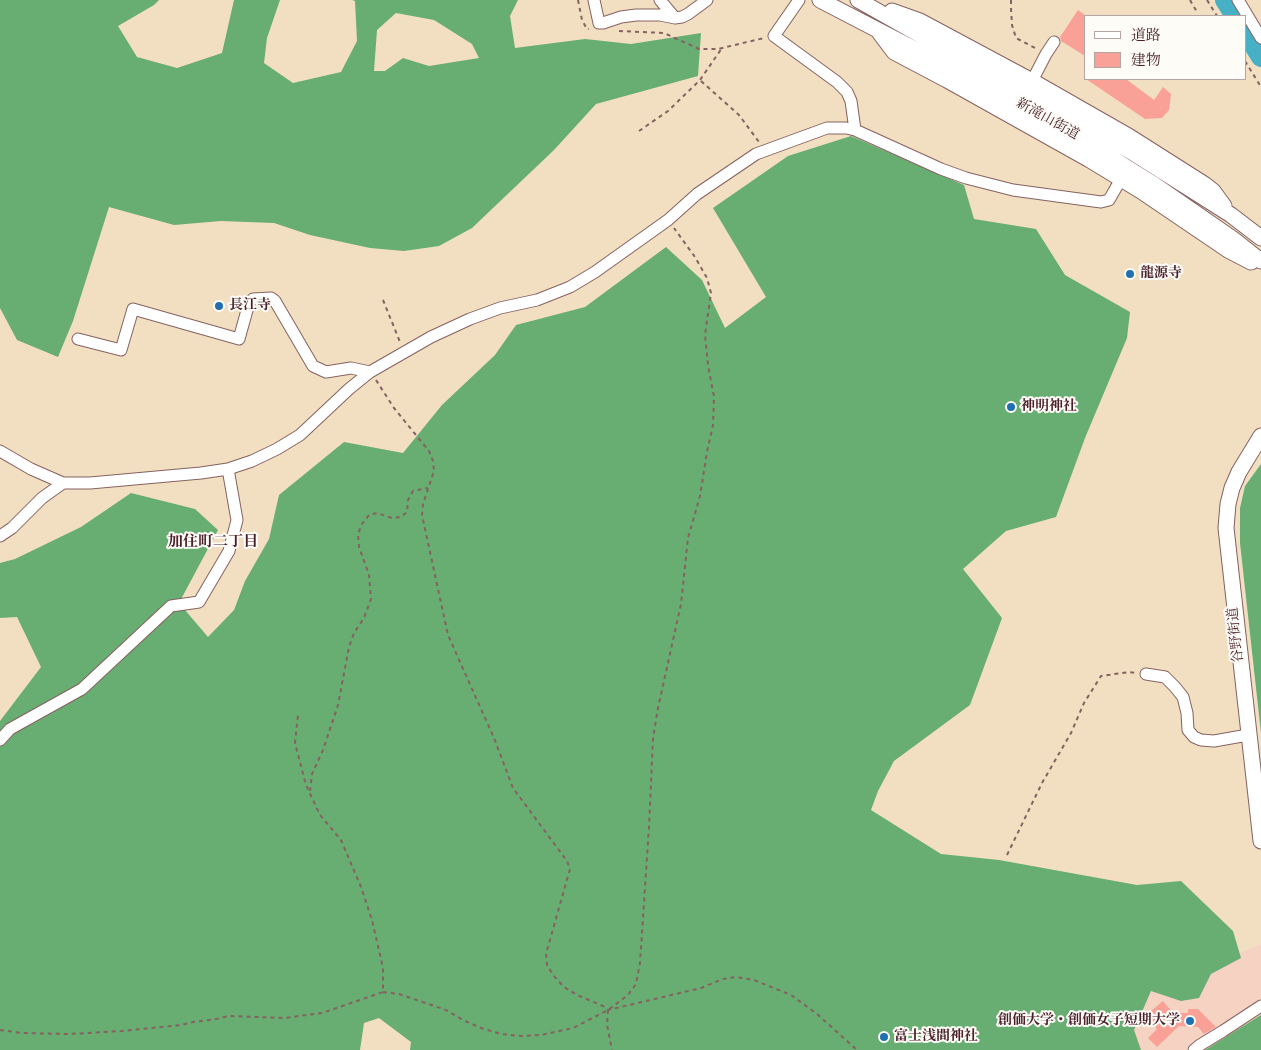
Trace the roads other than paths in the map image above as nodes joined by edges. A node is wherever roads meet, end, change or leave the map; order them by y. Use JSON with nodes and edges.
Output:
{"nodes":[{"id":1,"x":594,"y":0,"type":"edge"},
{"id":2,"x":660,"y":0,"type":"edge"},
{"id":3,"x":707,"y":0,"type":"edge"},
{"id":4,"x":799,"y":0,"type":"edge"},
{"id":5,"x":820,"y":0,"type":"edge"},
{"id":6,"x":859,"y":0,"type":"edge"},
{"id":7,"x":1238,"y":0,"type":"edge"},
{"id":8,"x":675,"y":18,"type":"junction"},
{"id":9,"x":879,"y":32,"type":"junction"},
{"id":10,"x":1261,"y":38,"type":"edge"},
{"id":11,"x":1054,"y":42,"type":"dead end"},
{"id":12,"x":1032,"y":81,"type":"junction"},
{"id":13,"x":855,"y":130,"type":"junction"},
{"id":14,"x":1121,"y":179,"type":"junction"},
{"id":15,"x":1231,"y":215,"type":"junction"},
{"id":16,"x":1261,"y":238,"type":"edge"},
{"id":17,"x":1261,"y":261,"type":"edge"},
{"id":18,"x":1261,"y":268,"type":"edge"},
{"id":19,"x":78,"y":339,"type":"dead end"},
{"id":20,"x":370,"y":372,"type":"junction"},
{"id":21,"x":1261,"y":436,"type":"edge"},
{"id":22,"x":0,"y":451,"type":"edge"},
{"id":23,"x":228,"y":469,"type":"junction"},
{"id":24,"x":63,"y":483,"type":"junction"},
{"id":25,"x":0,"y":536,"type":"edge"},
{"id":26,"x":1146,"y":674,"type":"road end"},
{"id":27,"x":1248,"y":735,"type":"junction"},
{"id":28,"x":0,"y":740,"type":"edge"},
{"id":29,"x":1261,"y":841,"type":"edge"},
{"id":30,"x":1261,"y":1006,"type":"edge"},
{"id":31,"x":1194,"y":1050,"type":"edge"}],
"edges":[{"from":1,"to":8,"type":"street"},
{"from":2,"to":8,"type":"street"},
{"from":3,"to":8,"type":"street"},
{"from":4,"to":13,"type":"street"},
{"from":5,"to":9,"type":"main road","name":"新滝山街道"},
{"from":6,"to":12,"type":"main road"},
{"from":6,"to":15,"type":"main road","name":"新滝山街道"},
{"from":7,"to":10,"type":"street"},
{"from":9,"to":14,"type":"main road"},
{"from":9,"to":17,"type":"main road","name":"新滝山街道"},
{"from":11,"to":12,"type":"street"},
{"from":12,"to":15,"type":"main road"},
{"from":13,"to":14,"type":"street"},
{"from":13,"to":20,"type":"street"},
{"from":14,"to":18,"type":"main road"},
{"from":15,"to":16,"type":"main road","name":"新滝山街道"},
{"from":19,"to":20,"type":"street"},
{"from":20,"to":23,"type":"street"},
{"from":21,"to":27,"type":"main road","name":"谷野街道"},
{"from":22,"to":24,"type":"street"},
{"from":23,"to":24,"type":"street"},
{"from":23,"to":28,"type":"street"},
{"from":24,"to":25,"type":"street"},
{"from":26,"to":27,"type":"street"},
{"from":27,"to":29,"type":"main road","name":"谷野街道"},
{"from":30,"to":31,"type":"street"}]}
